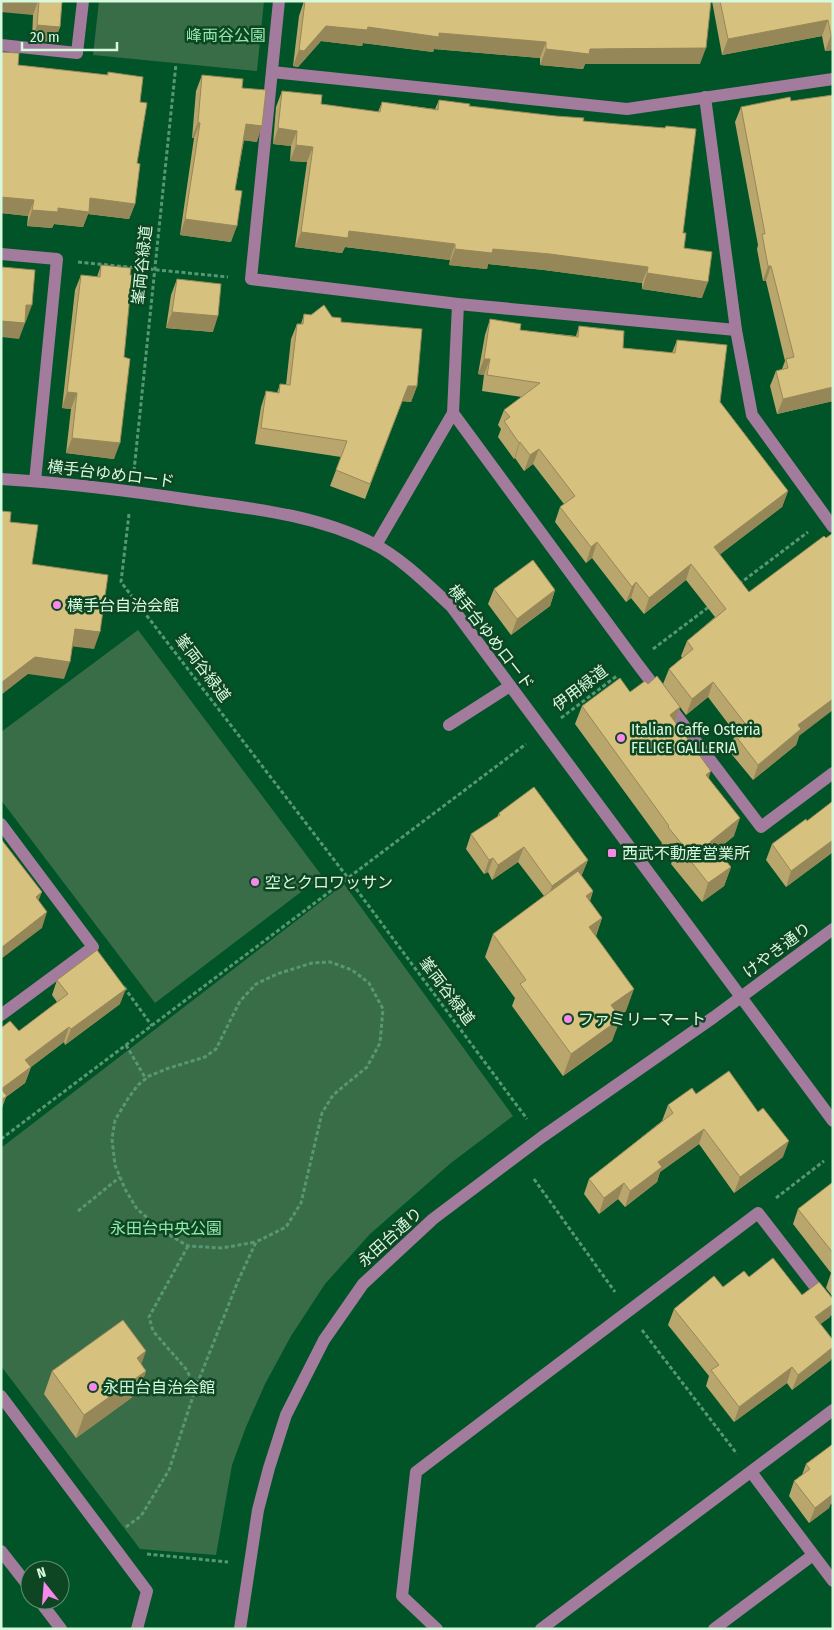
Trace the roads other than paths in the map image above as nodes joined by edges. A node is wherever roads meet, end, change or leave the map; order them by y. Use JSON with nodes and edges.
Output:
{"nodes":[{"id":1,"x":83,"y":1,"type":"edge"},
{"id":2,"x":279,"y":1,"type":"edge"},
{"id":3,"x":1,"y":45,"type":"edge"},
{"id":4,"x":272,"y":72,"type":"junction"},
{"id":5,"x":833,"y":79,"type":"edge"},
{"id":6,"x":705,"y":97,"type":"junction"},
{"id":7,"x":1,"y":254,"type":"edge"},
{"id":8,"x":458,"y":304,"type":"junction"},
{"id":9,"x":736,"y":330,"type":"junction"},
{"id":10,"x":453,"y":413,"type":"junction"},
{"id":11,"x":1,"y":479,"type":"edge"},
{"id":12,"x":35,"y":481,"type":"junction"},
{"id":13,"x":830,"y":522,"type":"edge"},
{"id":14,"x":376,"y":545,"type":"junction"},
{"id":15,"x":510,"y":686,"type":"junction"},
{"id":16,"x":449,"y":725,"type":"dead end"},
{"id":17,"x":833,"y":773,"type":"edge"},
{"id":18,"x":1,"y":824,"type":"edge"},
{"id":19,"x":833,"y":929,"type":"edge"},
{"id":20,"x":742,"y":997,"type":"junction"},
{"id":21,"x":1,"y":1015,"type":"edge"},
{"id":22,"x":833,"y":1120,"type":"edge"},
{"id":23,"x":833,"y":1310,"type":"edge"},
{"id":24,"x":1,"y":1396,"type":"edge"},
{"id":25,"x":833,"y":1410,"type":"edge"},
{"id":26,"x":751,"y":1472,"type":"junction"},
{"id":27,"x":1,"y":1551,"type":"edge"},
{"id":28,"x":813,"y":1555,"type":"junction"},
{"id":29,"x":20,"y":1575,"type":"edge"},
{"id":30,"x":833,"y":1581,"type":"edge"},
{"id":31,"x":47,"y":1610,"type":"edge"},
{"id":32,"x":61,"y":1629,"type":"edge"},
{"id":33,"x":137,"y":1629,"type":"edge"},
{"id":34,"x":240,"y":1629,"type":"edge"},
{"id":35,"x":437,"y":1629,"type":"edge"},
{"id":36,"x":541,"y":1629,"type":"edge"},
{"id":37,"x":714,"y":1629,"type":"edge"}],
"edges":[{"from":1,"to":3,"type":"street"},
{"from":2,"to":4,"type":"street"},
{"from":4,"to":6,"type":"street"},
{"from":4,"to":8,"type":"street"},
{"from":5,"to":6,"type":"street"},
{"from":6,"to":9,"type":"street"},
{"from":7,"to":12,"type":"street"},
{"from":8,"to":9,"type":"street"},
{"from":8,"to":10,"type":"street"},
{"from":9,"to":13,"type":"street"},
{"from":10,"to":14,"type":"street"},
{"from":10,"to":17,"type":"street"},
{"from":11,"to":12,"type":"street","name":"横手台ゆめロード"},
{"from":12,"to":14,"type":"street","name":"横手台ゆめロード"},
{"from":14,"to":15,"type":"street","name":"横手台ゆめロード"},
{"from":15,"to":16,"type":"street"},
{"from":15,"to":20,"type":"street","name":"横手台ゆめロード"},
{"from":18,"to":21,"type":"street"},
{"from":19,"to":20,"type":"street","name":"けやき通り"},
{"from":20,"to":22,"type":"street","name":"横手台ゆめロード"},
{"from":20,"to":34,"type":"street","name":"永田台通り"},
{"from":23,"to":35,"type":"street"},
{"from":24,"to":33,"type":"street"},
{"from":25,"to":26,"type":"street"},
{"from":26,"to":28,"type":"street"},
{"from":26,"to":36,"type":"street"},
{"from":27,"to":29,"type":"street"},
{"from":28,"to":30,"type":"street"},
{"from":28,"to":37,"type":"street"},
{"from":31,"to":32,"type":"street"}]}
